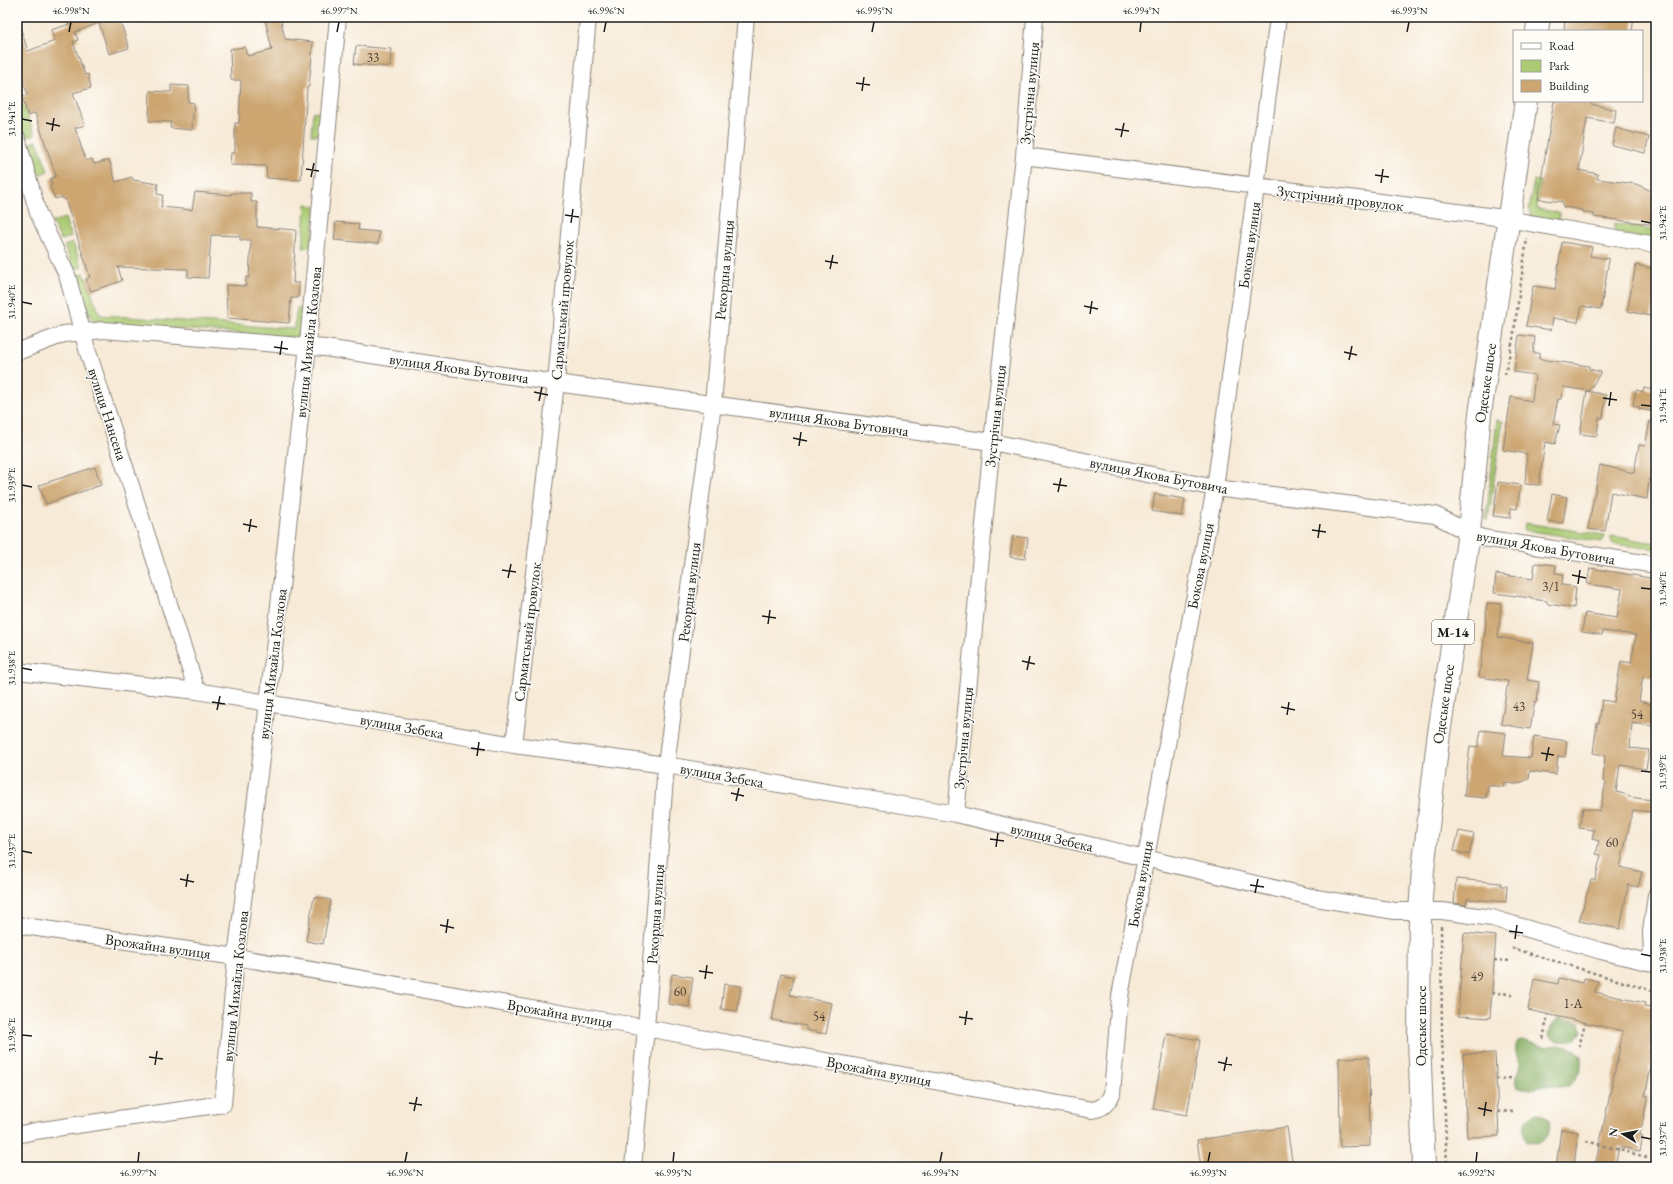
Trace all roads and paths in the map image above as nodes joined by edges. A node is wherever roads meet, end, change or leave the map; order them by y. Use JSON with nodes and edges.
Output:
{"nodes":[{"id":1,"x":338,"y":17,"type":"edge"},
{"id":2,"x":588,"y":17,"type":"edge"},
{"id":3,"x":746,"y":17,"type":"edge"},
{"id":4,"x":1035,"y":17,"type":"edge"},
{"id":5,"x":1278,"y":17,"type":"edge"},
{"id":6,"x":1539,"y":17,"type":"edge"},
{"id":7,"x":1537,"y":30,"type":"edge"},
{"id":8,"x":1526,"y":102,"type":"edge"},
{"id":9,"x":17,"y":138,"type":"edge"},
{"id":10,"x":1024,"y":156,"type":"junction"},
{"id":11,"x":1256,"y":187,"type":"junction"},
{"id":12,"x":1518,"y":221,"type":"junction"},
{"id":13,"x":1656,"y":245,"type":"edge"},
{"id":14,"x":82,"y":332,"type":"junction"},
{"id":15,"x":308,"y":347,"type":"junction"},
{"id":16,"x":17,"y":352,"type":"edge"},
{"id":17,"x":1503,"y":378,"type":"dead end"},
{"id":18,"x":556,"y":383,"type":"junction"},
{"id":19,"x":713,"y":404,"type":"junction"},
{"id":20,"x":992,"y":442,"type":"junction"},
{"id":21,"x":1215,"y":488,"type":"junction"},
{"id":22,"x":1469,"y":533,"type":"junction"},
{"id":23,"x":1656,"y":565,"type":"edge"},
{"id":24,"x":17,"y":671,"type":"edge"},
{"id":25,"x":196,"y":691,"type":"junction"},
{"id":26,"x":268,"y":703,"type":"junction"},
{"id":27,"x":514,"y":745,"type":"junction"},
{"id":28,"x":666,"y":765,"type":"junction"},
{"id":29,"x":956,"y":814,"type":"junction"},
{"id":30,"x":1145,"y":859,"type":"junction"},
{"id":31,"x":1656,"y":895,"type":"edge"},
{"id":32,"x":1420,"y":910,"type":"junction"},
{"id":33,"x":1442,"y":911,"type":"junction"},
{"id":34,"x":17,"y":925,"type":"edge"},
{"id":35,"x":1512,"y":948,"type":"dead end"},
{"id":36,"x":236,"y":957,"type":"junction"},
{"id":37,"x":1494,"y":960,"type":"dead end"},
{"id":38,"x":1512,"y":960,"type":"dead end"},
{"id":39,"x":1652,"y":962,"type":"edge"},
{"id":40,"x":1656,"y":992,"type":"edge"},
{"id":41,"x":1492,"y":993,"type":"dead end"},
{"id":42,"x":1512,"y":994,"type":"dead end"},
{"id":43,"x":1548,"y":1014,"type":"dead end"},
{"id":44,"x":1585,"y":1022,"type":"dead end"},
{"id":45,"x":646,"y":1028,"type":"junction"},
{"id":46,"x":1543,"y":1039,"type":"dead end"},
{"id":47,"x":1579,"y":1047,"type":"dead end"},
{"id":48,"x":1512,"y":1078,"type":"dead end"},
{"id":49,"x":1496,"y":1079,"type":"dead end"},
{"id":50,"x":1101,"y":1108,"type":"joint"},
{"id":51,"x":1513,"y":1111,"type":"dead end"},
{"id":52,"x":1498,"y":1112,"type":"dead end"},
{"id":53,"x":17,"y":1135,"type":"edge"},
{"id":54,"x":1586,"y":1141,"type":"dead end"},
{"id":55,"x":1652,"y":1143,"type":"dead end"},
{"id":56,"x":1656,"y":1144,"type":"edge"},
{"id":57,"x":1650,"y":1158,"type":"dead end"},
{"id":58,"x":633,"y":1167,"type":"edge"},
{"id":59,"x":1424,"y":1167,"type":"edge"},
{"id":60,"x":1447,"y":1167,"type":"edge"}],
"edges":[{"from":1,"to":15,"type":"street","name":"вулиця Михайла Козлова"},
{"from":2,"to":18,"type":"street","name":"Сарматський провулок"},
{"from":3,"to":19,"type":"street","name":"Рекордна вулиця"},
{"from":4,"to":10,"type":"street","name":"Зустрічна вулиця"},
{"from":5,"to":11,"type":"street","name":"Бокова вулиця"},
{"from":6,"to":7,"type":"highway"},
{"from":8,"to":12,"type":"highway","name":"Одеське шосе","number":"М-14"},
{"from":9,"to":14,"type":"street","name":"вулиця Нансена"},
{"from":10,"to":11,"type":"street","name":"Зустрічний провулок"},
{"from":10,"to":20,"type":"street","name":"Зустрічна вулиця"},
{"from":11,"to":12,"type":"street","name":"Зустрічний провулок"},
{"from":11,"to":21,"type":"street","name":"Бокова вулиця"},
{"from":12,"to":13,"type":"street","name":"Зустрічний провулок"},
{"from":12,"to":17,"type":"path"},
{"from":12,"to":22,"type":"highway","name":"Одеське шосе","number":"М-14"},
{"from":14,"to":15,"type":"street","name":"вулиця Якова Бутовича"},
{"from":14,"to":16,"type":"street","name":"вулиця Якова Бутовича"},
{"from":14,"to":25,"type":"street","name":"вулиця Нансена"},
{"from":15,"to":18,"type":"street","name":"вулиця Якова Бутовича"},
{"from":15,"to":26,"type":"street","name":"вулиця Михайла Козлова"},
{"from":18,"to":19,"type":"street","name":"вулиця Якова Бутовича"},
{"from":18,"to":27,"type":"street","name":"Сарматський провулок"},
{"from":19,"to":20,"type":"street","name":"вулиця Якова Бутовича"},
{"from":19,"to":28,"type":"street","name":"Рекордна вулиця"},
{"from":20,"to":21,"type":"street","name":"вулиця Якова Бутовича"},
{"from":20,"to":29,"type":"street","name":"Зустрічна вулиця"},
{"from":21,"to":22,"type":"street","name":"вулиця Якова Бутовича"},
{"from":21,"to":30,"type":"street","name":"Бокова вулиця"},
{"from":22,"to":23,"type":"street","name":"вулиця Якова Бутовича"},
{"from":22,"to":32,"type":"highway","name":"Одеське шосе","number":"М-14"},
{"from":24,"to":25,"type":"street","name":"вулиця Зебека"},
{"from":25,"to":26,"type":"street","name":"вулиця Зебека"},
{"from":26,"to":27,"type":"street","name":"вулиця Зебека"},
{"from":26,"to":36,"type":"street","name":"вулиця Михайла Козлова"},
{"from":27,"to":28,"type":"street","name":"вулиця Зебека"},
{"from":28,"to":29,"type":"street","name":"вулиця Зебека"},
{"from":28,"to":45,"type":"street","name":"Рекордна вулиця"},
{"from":29,"to":30,"type":"street","name":"вулиця Зебека"},
{"from":30,"to":32,"type":"street","name":"вулиця Зебека"},
{"from":30,"to":50,"type":"street","name":"Бокова вулиця"},
{"from":31,"to":39,"type":"street"},
{"from":32,"to":33,"type":"street"},
{"from":32,"to":59,"type":"highway","name":"Одеське шосе","number":"М-14"},
{"from":33,"to":39,"type":"street"},
{"from":33,"to":60,"type":"path"},
{"from":34,"to":36,"type":"street","name":"Врожайна вулиця"},
{"from":35,"to":40,"type":"path"},
{"from":36,"to":45,"type":"street","name":"Врожайна вулиця"},
{"from":36,"to":53,"type":"street","name":"вулиця Михайла Козлова"},
{"from":37,"to":38,"type":"path"},
{"from":41,"to":42,"type":"path"},
{"from":43,"to":46,"type":"path"},
{"from":44,"to":47,"type":"path"},
{"from":45,"to":50,"type":"street","name":"Врожайна вулиця"},
{"from":45,"to":58,"type":"street","name":"Рекордна вулиця"},
{"from":48,"to":49,"type":"path"},
{"from":51,"to":52,"type":"path"},
{"from":54,"to":57,"type":"path"},
{"from":55,"to":56,"type":"path"}]}
